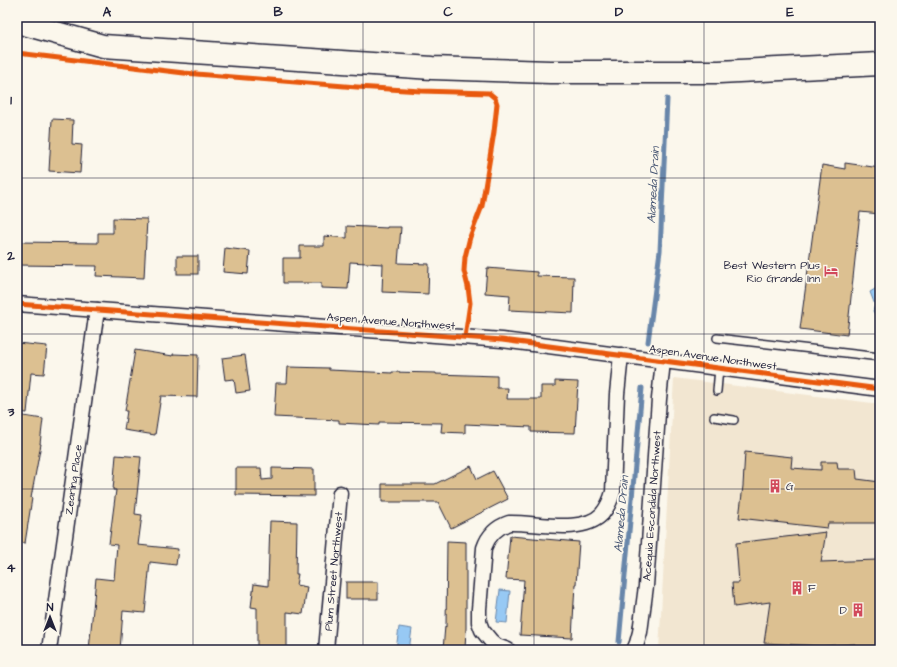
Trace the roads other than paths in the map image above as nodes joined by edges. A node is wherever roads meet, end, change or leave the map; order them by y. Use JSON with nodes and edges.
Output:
{"nodes":[{"id":1,"x":17,"y":22,"type":"edge"},
{"id":2,"x":880,"y":64,"type":"edge"},
{"id":3,"x":17,"y":304,"type":"edge"},
{"id":4,"x":97,"y":310,"type":"junction"},
{"id":5,"x":717,"y":338,"type":"dead end"},
{"id":6,"x":621,"y":355,"type":"junction"},
{"id":7,"x":880,"y":358,"type":"edge"},
{"id":8,"x":663,"y":361,"type":"junction"},
{"id":9,"x":719,"y":368,"type":"junction"},
{"id":10,"x":880,"y":389,"type":"edge"},
{"id":11,"x":717,"y":391,"type":"dead end"},
{"id":12,"x":714,"y":417,"type":"dead end"},
{"id":13,"x":734,"y":420,"type":"dead end"},
{"id":14,"x":340,"y":493,"type":"dead end"},
{"id":15,"x":49,"y":650,"type":"edge"},
{"id":16,"x":326,"y":650,"type":"edge"},
{"id":17,"x":508,"y":650,"type":"edge"},
{"id":18,"x":634,"y":650,"type":"edge"}],
"edges":[{"from":1,"to":2,"type":"highway"},
{"from":3,"to":4,"type":"street","name":"Aspen Avenue Northwest"},
{"from":4,"to":6,"type":"street","name":"Aspen Avenue Northwest"},
{"from":4,"to":15,"type":"street","name":"Zearing Place"},
{"from":5,"to":7,"type":"lane"},
{"from":6,"to":8,"type":"street","name":"Aspen Avenue Northwest"},
{"from":6,"to":17,"type":"street"},
{"from":8,"to":9,"type":"street","name":"Aspen Avenue Northwest"},
{"from":8,"to":18,"type":"street","name":"Acequia Escondida Northwest"},
{"from":9,"to":10,"type":"street","name":"Aspen Avenue Northwest"},
{"from":9,"to":11,"type":"lane"},
{"from":12,"to":13,"type":"lane"},
{"from":14,"to":16,"type":"street","name":"Plum Street Northwest"}]}
